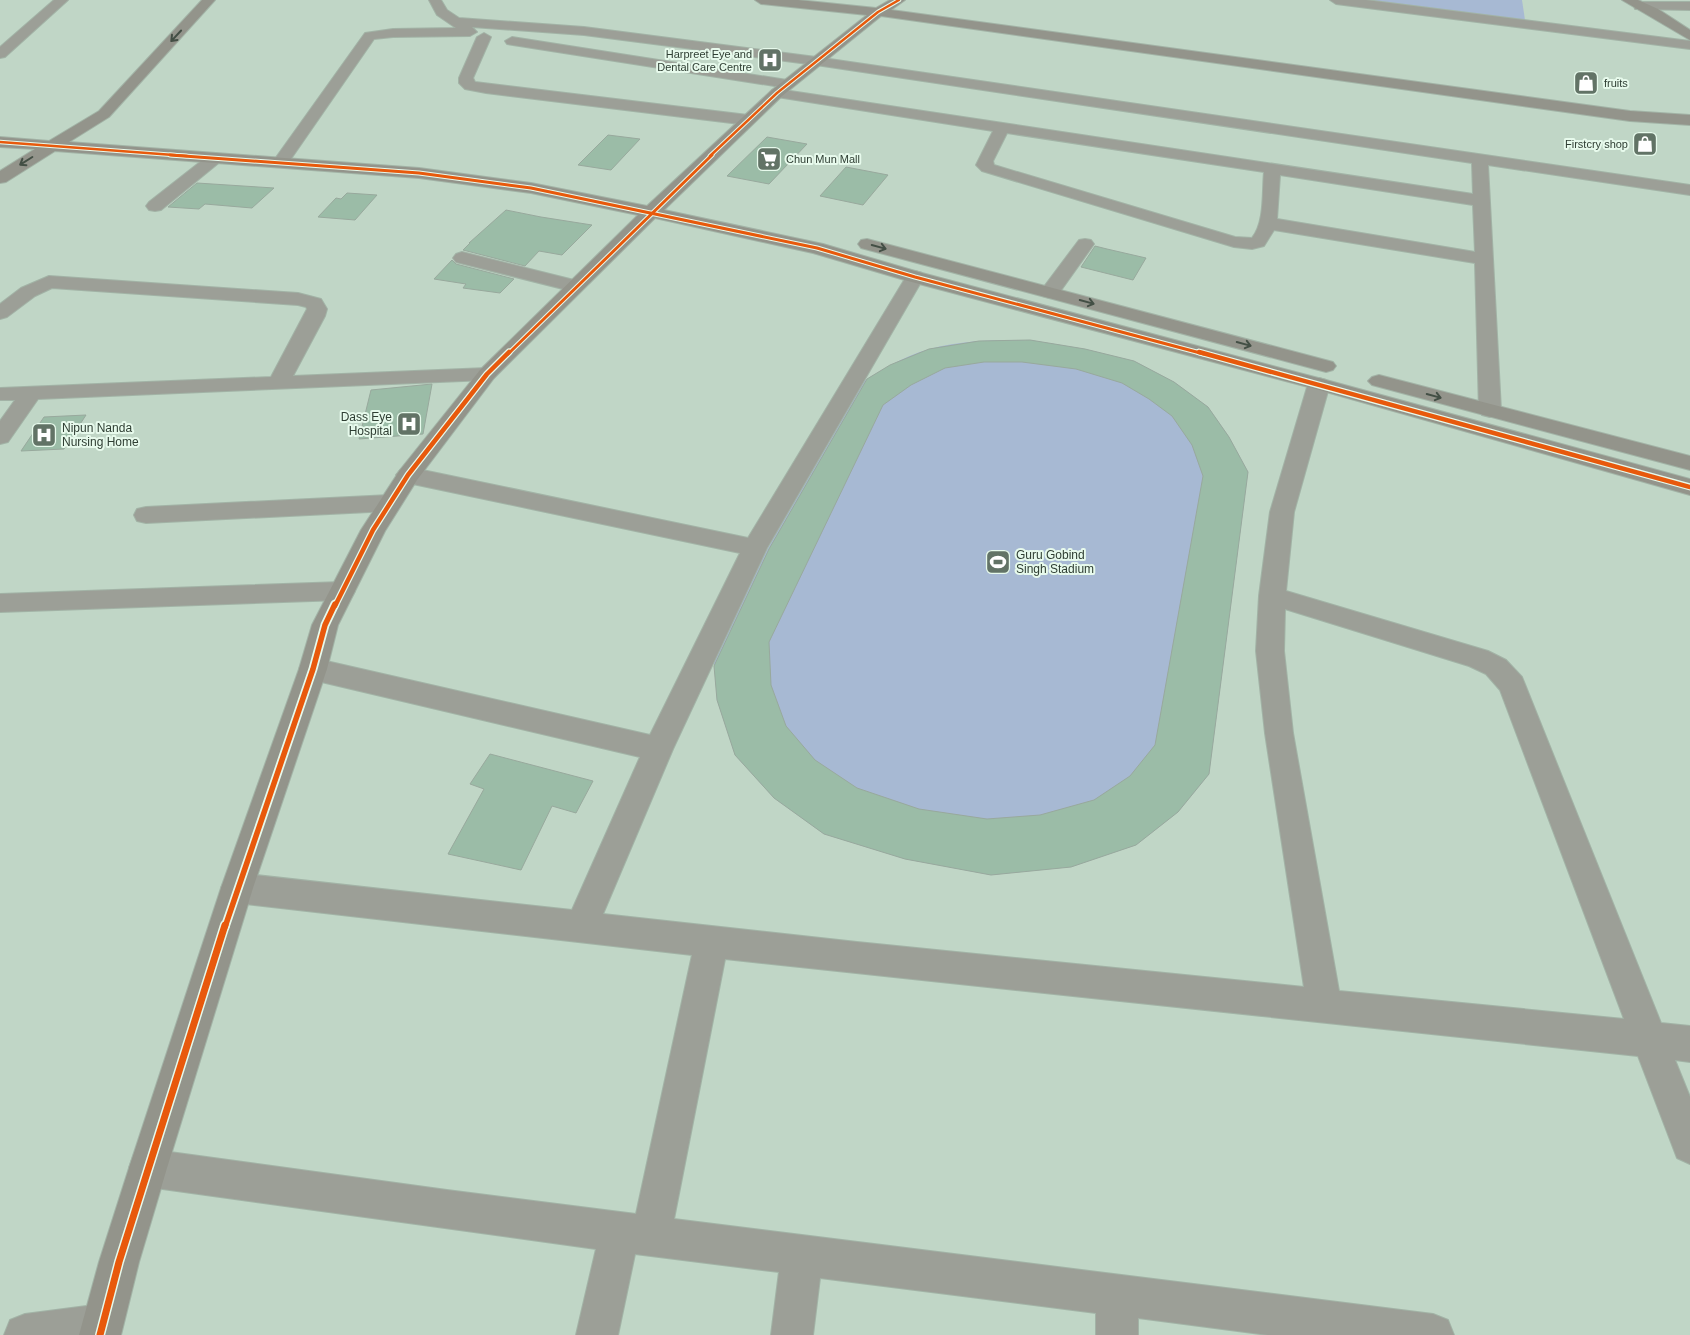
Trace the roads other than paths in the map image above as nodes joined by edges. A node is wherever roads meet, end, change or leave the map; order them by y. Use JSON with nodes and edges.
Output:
{"nodes":[{"id":1,"x":62,"y":0,"type":"edge"},
{"id":2,"x":192,"y":0,"type":"edge"},
{"id":3,"x":209,"y":0,"type":"edge"},
{"id":4,"x":434,"y":0,"type":"edge"},
{"id":5,"x":761,"y":0,"type":"edge"},
{"id":6,"x":1336,"y":0,"type":"edge"},
{"id":7,"x":1628,"y":0,"type":"edge"},
{"id":8,"x":888,"y":6,"type":"edge"},
{"id":9,"x":1640,"y":6,"type":"junction"},
{"id":10,"x":1690,"y":6,"type":"edge"},
{"id":11,"x":456,"y":22,"type":"junction"},
{"id":12,"x":0,"y":34,"type":"edge"},
{"id":13,"x":21,"y":35,"type":"junction"},
{"id":14,"x":157,"y":35,"type":"dead end"},
{"id":15,"x":1690,"y":36,"type":"edge"},
{"id":16,"x":487,"y":37,"type":"junction"},
{"id":17,"x":1690,"y":45,"type":"edge"},
{"id":18,"x":0,"y":54,"type":"edge"},
{"id":19,"x":816,"y":61,"type":"junction"},
{"id":20,"x":782,"y":89,"type":"junction"},
{"id":21,"x":79,"y":113,"type":"dead end"},
{"id":22,"x":1630,"y":116,"type":"junction"},
{"id":23,"x":748,"y":120,"type":"junction"},
{"id":24,"x":1690,"y":120,"type":"edge"},
{"id":25,"x":1002,"y":128,"type":"junction"},
{"id":26,"x":1690,"y":128,"type":"edge"},
{"id":27,"x":0,"y":130,"type":"edge"},
{"id":28,"x":71,"y":135,"type":"junction"},
{"id":29,"x":49,"y":140,"type":"junction"},
{"id":30,"x":4,"y":149,"type":"edge"},
{"id":31,"x":284,"y":156,"type":"junction"},
{"id":32,"x":215,"y":158,"type":"junction"},
{"id":33,"x":1480,"y":158,"type":"junction"},
{"id":34,"x":1272,"y":169,"type":"junction"},
{"id":35,"x":0,"y":178,"type":"edge"},
{"id":36,"x":1690,"y":190,"type":"edge"},
{"id":37,"x":1482,"y":201,"type":"junction"},
{"id":38,"x":658,"y":205,"type":"junction"},
{"id":39,"x":156,"y":206,"type":"dead end"},
{"id":40,"x":720,"y":209,"type":"dead end"},
{"id":41,"x":738,"y":213,"type":"dead end"},
{"id":42,"x":1267,"y":223,"type":"junction"},
{"id":43,"x":1085,"y":244,"type":"dead end"},
{"id":44,"x":462,"y":258,"type":"dead end"},
{"id":45,"x":1484,"y":259,"type":"junction"},
{"id":46,"x":915,"y":277,"type":"junction"},
{"id":47,"x":575,"y":286,"type":"junction"},
{"id":48,"x":1050,"y":292,"type":"junction"},
{"id":49,"x":0,"y":313,"type":"edge"},
{"id":50,"x":1344,"y":371,"type":"dead end"},
{"id":51,"x":487,"y":374,"type":"junction"},
{"id":52,"x":1363,"y":376,"type":"dead end"},
{"id":53,"x":278,"y":382,"type":"junction"},
{"id":54,"x":1319,"y":384,"type":"junction"},
{"id":55,"x":31,"y":393,"type":"junction"},
{"id":56,"x":0,"y":394,"type":"edge"},
{"id":57,"x":1410,"y":399,"type":"junction"},
{"id":58,"x":1490,"y":410,"type":"junction"},
{"id":59,"x":0,"y":437,"type":"edge"},
{"id":60,"x":1690,"y":463,"type":"edge"},
{"id":61,"x":408,"y":475,"type":"junction"},
{"id":62,"x":1690,"y":487,"type":"edge"},
{"id":63,"x":390,"y":503,"type":"junction"},
{"id":64,"x":146,"y":515,"type":"dead end"},
{"id":65,"x":755,"y":548,"type":"junction"},
{"id":66,"x":342,"y":590,"type":"junction"},
{"id":67,"x":1272,"y":596,"type":"junction"},
{"id":68,"x":0,"y":602,"type":"edge"},
{"id":69,"x":313,"y":669,"type":"junction"},
{"id":70,"x":658,"y":749,"type":"junction"},
{"id":71,"x":237,"y":888,"type":"junction"},
{"id":72,"x":581,"y":927,"type":"junction"},
{"id":73,"x":712,"y":941,"type":"junction"},
{"id":74,"x":1324,"y":1007,"type":"junction"},
{"id":75,"x":1649,"y":1040,"type":"junction"},
{"id":76,"x":1690,"y":1044,"type":"edge"},
{"id":77,"x":1690,"y":1145,"type":"edge"},
{"id":78,"x":148,"y":1168,"type":"junction"},
{"id":79,"x":635,"y":1234,"type":"junction"},
{"id":80,"x":802,"y":1255,"type":"junction"},
{"id":81,"x":1116,"y":1295,"type":"junction"},
{"id":82,"x":101,"y":1330,"type":"edge"},
{"id":83,"x":25,"y":1335,"type":"edge"},
{"id":84,"x":597,"y":1335,"type":"edge"},
{"id":85,"x":792,"y":1335,"type":"edge"},
{"id":86,"x":1117,"y":1335,"type":"edge"},
{"id":87,"x":1433,"y":1335,"type":"edge"}],
"edges":[{"from":1,"to":13,"type":"street"},
{"from":2,"to":14,"type":"street"},
{"from":3,"to":28,"type":"street","one_way":true},
{"from":4,"to":11,"type":"street"},
{"from":5,"to":8,"type":"street"},
{"from":6,"to":17,"type":"street"},
{"from":7,"to":9,"type":"street"},
{"from":8,"to":19,"type":"street"},
{"from":8,"to":22,"type":"street"},
{"from":9,"to":10,"type":"street"},
{"from":9,"to":15,"type":"street"},
{"from":11,"to":16,"type":"street"},
{"from":11,"to":19,"type":"street"},
{"from":12,"to":13,"type":"street"},
{"from":13,"to":18,"type":"street"},
{"from":16,"to":20,"type":"street"},
{"from":16,"to":23,"type":"street"},
{"from":16,"to":31,"type":"street"},
{"from":19,"to":20,"type":"street"},
{"from":19,"to":33,"type":"street"},
{"from":20,"to":23,"type":"street"},
{"from":20,"to":25,"type":"street"},
{"from":21,"to":29,"type":"street"},
{"from":22,"to":24,"type":"street"},
{"from":22,"to":26,"type":"street"},
{"from":23,"to":38,"type":"street"},
{"from":25,"to":34,"type":"street"},
{"from":25,"to":42,"type":"street"},
{"from":27,"to":29,"type":"street"},
{"from":28,"to":29,"type":"street"},
{"from":28,"to":31,"type":"street"},
{"from":29,"to":30,"type":"street"},
{"from":29,"to":32,"type":"street"},
{"from":29,"to":35,"type":"street","one_way":true},
{"from":31,"to":32,"type":"street"},
{"from":31,"to":38,"type":"street"},
{"from":32,"to":39,"type":"street"},
{"from":33,"to":36,"type":"street"},
{"from":33,"to":37,"type":"street"},
{"from":34,"to":37,"type":"street"},
{"from":34,"to":42,"type":"street"},
{"from":37,"to":45,"type":"street"},
{"from":38,"to":40,"type":"street"},
{"from":38,"to":46,"type":"street"},
{"from":38,"to":47,"type":"street"},
{"from":41,"to":48,"type":"street","one_way":true},
{"from":42,"to":45,"type":"street"},
{"from":43,"to":48,"type":"street"},
{"from":44,"to":47,"type":"street"},
{"from":45,"to":58,"type":"street"},
{"from":46,"to":54,"type":"street"},
{"from":46,"to":65,"type":"street"},
{"from":47,"to":51,"type":"street"},
{"from":48,"to":50,"type":"street","one_way":true},
{"from":49,"to":53,"type":"street"},
{"from":51,"to":53,"type":"street"},
{"from":51,"to":61,"type":"street"},
{"from":52,"to":57,"type":"street"},
{"from":53,"to":55,"type":"street"},
{"from":54,"to":57,"type":"street"},
{"from":54,"to":67,"type":"street"},
{"from":55,"to":56,"type":"street"},
{"from":55,"to":59,"type":"street"},
{"from":57,"to":58,"type":"street","one_way":true},
{"from":57,"to":62,"type":"street"},
{"from":58,"to":60,"type":"street"},
{"from":61,"to":63,"type":"street"},
{"from":61,"to":65,"type":"street"},
{"from":63,"to":64,"type":"street"},
{"from":63,"to":66,"type":"street"},
{"from":65,"to":70,"type":"street"},
{"from":66,"to":68,"type":"street"},
{"from":66,"to":69,"type":"street"},
{"from":67,"to":74,"type":"street"},
{"from":67,"to":75,"type":"street"},
{"from":69,"to":70,"type":"street"},
{"from":69,"to":71,"type":"street"},
{"from":70,"to":72,"type":"street"},
{"from":71,"to":72,"type":"street"},
{"from":71,"to":78,"type":"street"},
{"from":72,"to":73,"type":"street"},
{"from":73,"to":74,"type":"street"},
{"from":73,"to":79,"type":"street"},
{"from":74,"to":75,"type":"street"},
{"from":75,"to":76,"type":"street"},
{"from":75,"to":77,"type":"street"},
{"from":78,"to":79,"type":"street"},
{"from":78,"to":82,"type":"street"},
{"from":79,"to":80,"type":"street"},
{"from":79,"to":84,"type":"street"},
{"from":80,"to":81,"type":"street"},
{"from":80,"to":85,"type":"street"},
{"from":81,"to":86,"type":"street"},
{"from":81,"to":87,"type":"street"},
{"from":82,"to":83,"type":"street"}]}
